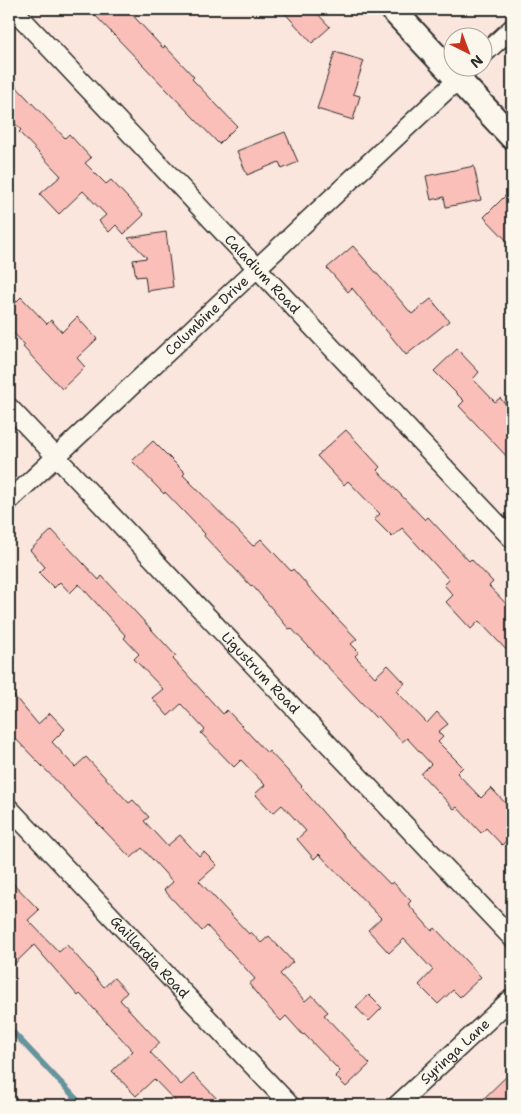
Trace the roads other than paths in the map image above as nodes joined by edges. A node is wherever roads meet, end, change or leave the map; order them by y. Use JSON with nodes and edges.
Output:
{"nodes":[{"id":1,"x":13,"y":9,"type":"edge"},
{"id":2,"x":392,"y":9,"type":"edge"},
{"id":3,"x":512,"y":28,"type":"edge"},
{"id":4,"x":494,"y":45,"type":"edge"},
{"id":5,"x":444,"y":55,"type":"edge"},
{"id":6,"x":459,"y":78,"type":"edge"},
{"id":7,"x":468,"y":78,"type":"edge"},
{"id":8,"x":512,"y":136,"type":"edge"},
{"id":9,"x":258,"y":267,"type":"junction"},
{"id":10,"x":9,"y":407,"type":"edge"},
{"id":11,"x":56,"y":457,"type":"junction"},
{"id":12,"x":9,"y":501,"type":"edge"},
{"id":13,"x":512,"y":539,"type":"edge"},
{"id":14,"x":9,"y":808,"type":"edge"},
{"id":15,"x":512,"y":938,"type":"edge"},
{"id":16,"x":512,"y":998,"type":"edge"},
{"id":17,"x":290,"y":1105,"type":"edge"},
{"id":18,"x":397,"y":1105,"type":"edge"}],
"edges":[{"from":1,"to":9,"type":"street","name":"Caladium Road"},
{"from":2,"to":5,"type":"main road"},
{"from":3,"to":4,"type":"street"},
{"from":6,"to":9,"type":"street","name":"Columbine Drive"},
{"from":7,"to":8,"type":"main road"},
{"from":9,"to":11,"type":"street","name":"Columbine Drive"},
{"from":9,"to":13,"type":"street","name":"Caladium Road"},
{"from":10,"to":11,"type":"street","name":"Ligustrum Road"},
{"from":11,"to":12,"type":"street","name":"Columbine Drive"},
{"from":11,"to":15,"type":"street","name":"Ligustrum Road"},
{"from":14,"to":17,"type":"street","name":"Gaillardia Road"},
{"from":16,"to":18,"type":"street","name":"Syringa Lane"}]}
